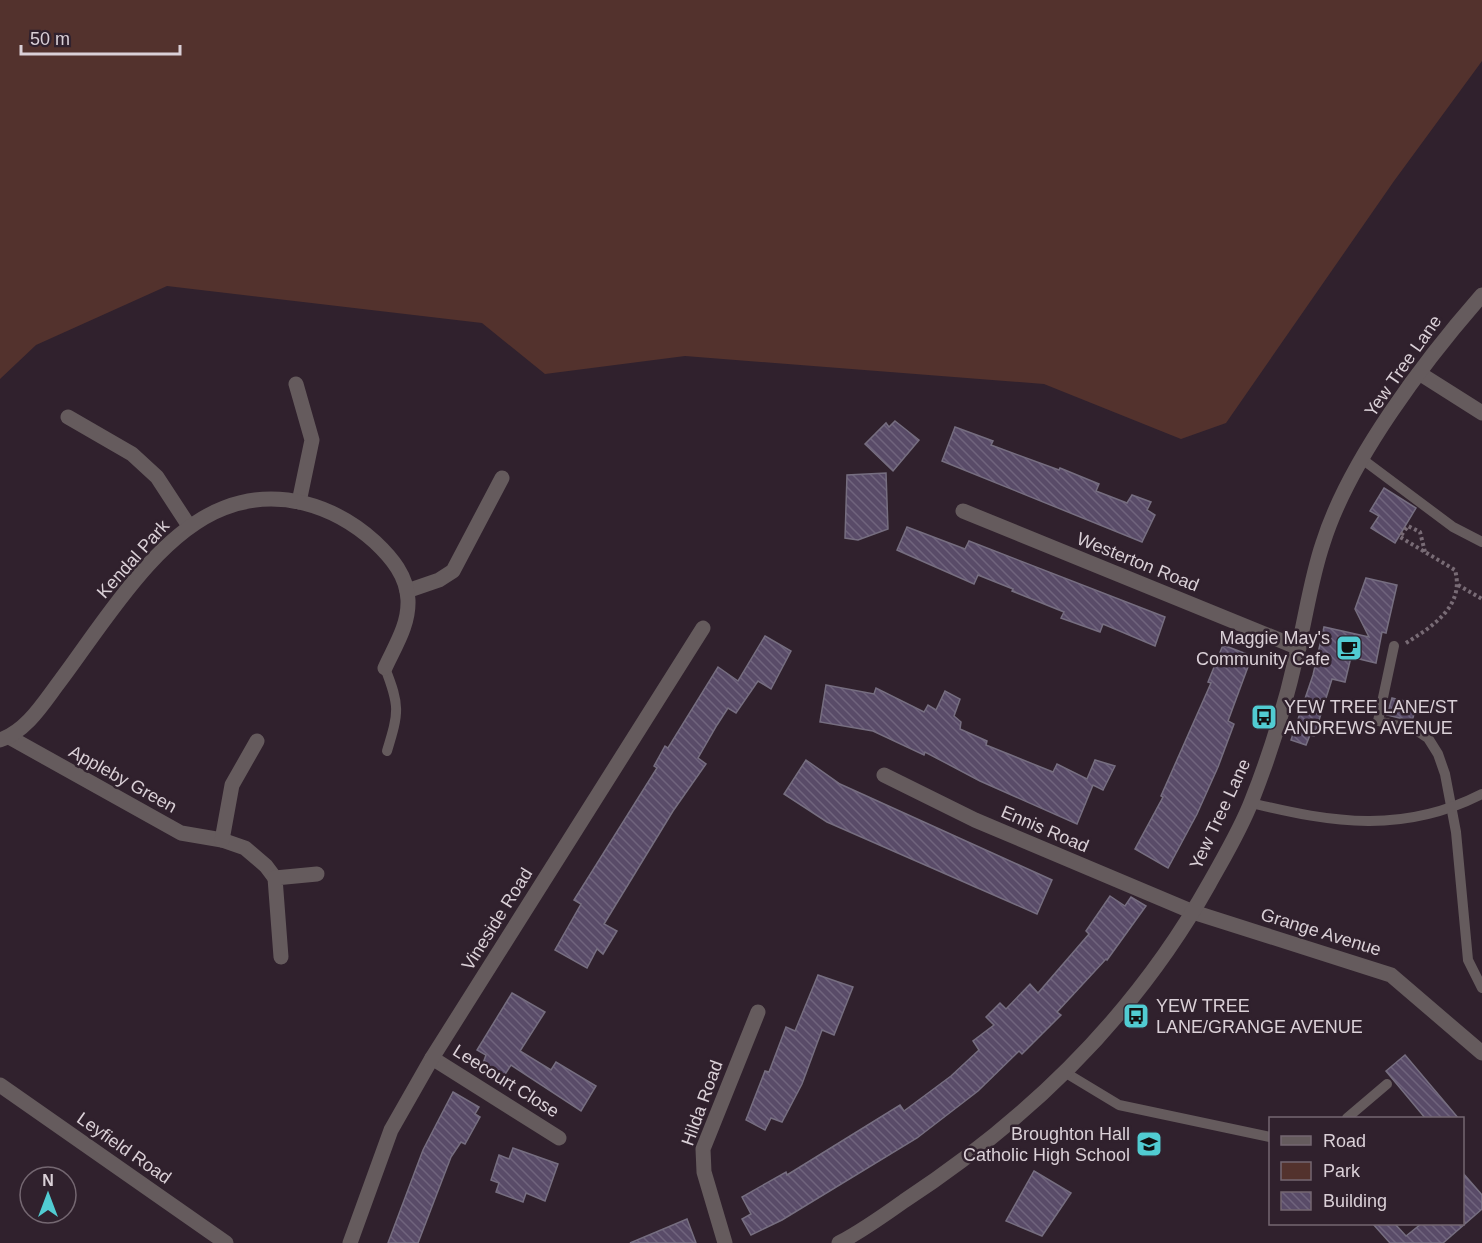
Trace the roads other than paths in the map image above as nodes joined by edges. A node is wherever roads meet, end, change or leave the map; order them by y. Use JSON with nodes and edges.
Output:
{"nodes":[{"id":1,"x":1482,"y":295,"type":"edge"},
{"id":2,"x":1419,"y":373,"type":"junction"},
{"id":3,"x":296,"y":384,"type":"dead end"},
{"id":4,"x":1482,"y":413,"type":"edge"},
{"id":5,"x":68,"y":417,"type":"dead end"},
{"id":6,"x":1362,"y":459,"type":"junction"},
{"id":7,"x":502,"y":478,"type":"dead end"},
{"id":8,"x":299,"y":502,"type":"junction"},
{"id":9,"x":963,"y":512,"type":"dead end"},
{"id":10,"x":189,"y":526,"type":"junction"},
{"id":11,"x":1482,"y":543,"type":"edge"},
{"id":12,"x":407,"y":591,"type":"junction"},
{"id":13,"x":703,"y":628,"type":"dead end"},
{"id":14,"x":1394,"y":646,"type":"road end"},
{"id":15,"x":1299,"y":648,"type":"junction"},
{"id":16,"x":385,"y":668,"type":"joint"},
{"id":17,"x":4,"y":739,"type":"edge"},
{"id":18,"x":256,"y":741,"type":"dead end"},
{"id":19,"x":387,"y":751,"type":"dead end"},
{"id":20,"x":884,"y":775,"type":"dead end"},
{"id":21,"x":1482,"y":794,"type":"edge"},
{"id":22,"x":1251,"y":803,"type":"junction"},
{"id":23,"x":1452,"y":809,"type":"junction"},
{"id":24,"x":222,"y":840,"type":"junction"},
{"id":25,"x":317,"y":874,"type":"dead end"},
{"id":26,"x":275,"y":878,"type":"junction"},
{"id":27,"x":1193,"y":912,"type":"junction"},
{"id":28,"x":281,"y":957,"type":"dead end"},
{"id":29,"x":1482,"y":988,"type":"edge"},
{"id":30,"x":758,"y":1012,"type":"dead end"},
{"id":31,"x":1482,"y":1053,"type":"edge"},
{"id":32,"x":432,"y":1058,"type":"junction"},
{"id":33,"x":1066,"y":1073,"type":"junction"},
{"id":34,"x":1387,"y":1084,"type":"dead end"},
{"id":35,"x":0,"y":1085,"type":"edge"},
{"id":36,"x":1349,"y":1117,"type":"edge"},
{"id":37,"x":1269,"y":1137,"type":"edge"},
{"id":38,"x":559,"y":1138,"type":"dead end"},
{"id":39,"x":225,"y":1243,"type":"edge"},
{"id":40,"x":350,"y":1243,"type":"edge"},
{"id":41,"x":725,"y":1243,"type":"edge"},
{"id":42,"x":839,"y":1243,"type":"edge"}],
"edges":[{"from":1,"to":2,"type":"street","name":"Yew Tree Lane"},
{"from":2,"to":4,"type":"street"},
{"from":2,"to":6,"type":"street","name":"Yew Tree Lane"},
{"from":3,"to":8,"type":"street"},
{"from":5,"to":10,"type":"street"},
{"from":6,"to":11,"type":"lane"},
{"from":6,"to":15,"type":"street","name":"Yew Tree Lane"},
{"from":7,"to":12,"type":"street"},
{"from":8,"to":10,"type":"street","name":"Kendal Park"},
{"from":8,"to":12,"type":"street","name":"Kendal Park"},
{"from":9,"to":15,"type":"street","name":"Westerton Road"},
{"from":10,"to":17,"type":"street","name":"Kendal Park"},
{"from":12,"to":16,"type":"street","name":"Kendal Park"},
{"from":13,"to":32,"type":"street","name":"Vineside Road"},
{"from":14,"to":23,"type":"lane"},
{"from":15,"to":22,"type":"street","name":"Yew Tree Lane"},
{"from":16,"to":19,"type":"lane"},
{"from":17,"to":24,"type":"street","name":"Appleby Green"},
{"from":18,"to":24,"type":"street"},
{"from":20,"to":27,"type":"street","name":"Ennis Road"},
{"from":21,"to":23,"type":"lane"},
{"from":22,"to":23,"type":"lane"},
{"from":22,"to":27,"type":"street","name":"Yew Tree Lane"},
{"from":23,"to":29,"type":"lane"},
{"from":24,"to":26,"type":"street","name":"Appleby Green"},
{"from":25,"to":26,"type":"street"},
{"from":26,"to":28,"type":"street"},
{"from":27,"to":31,"type":"street","name":"Grange Avenue"},
{"from":27,"to":33,"type":"street","name":"Yew Tree Lane"},
{"from":30,"to":41,"type":"street","name":"Hilda Road"},
{"from":32,"to":38,"type":"street","name":"Leecourt Close"},
{"from":32,"to":40,"type":"street","name":"Vineside Road"},
{"from":33,"to":37,"type":"lane"},
{"from":33,"to":42,"type":"street","name":"Yew Tree Lane"},
{"from":34,"to":36,"type":"lane"},
{"from":35,"to":39,"type":"street","name":"Leyfield Road"}]}
